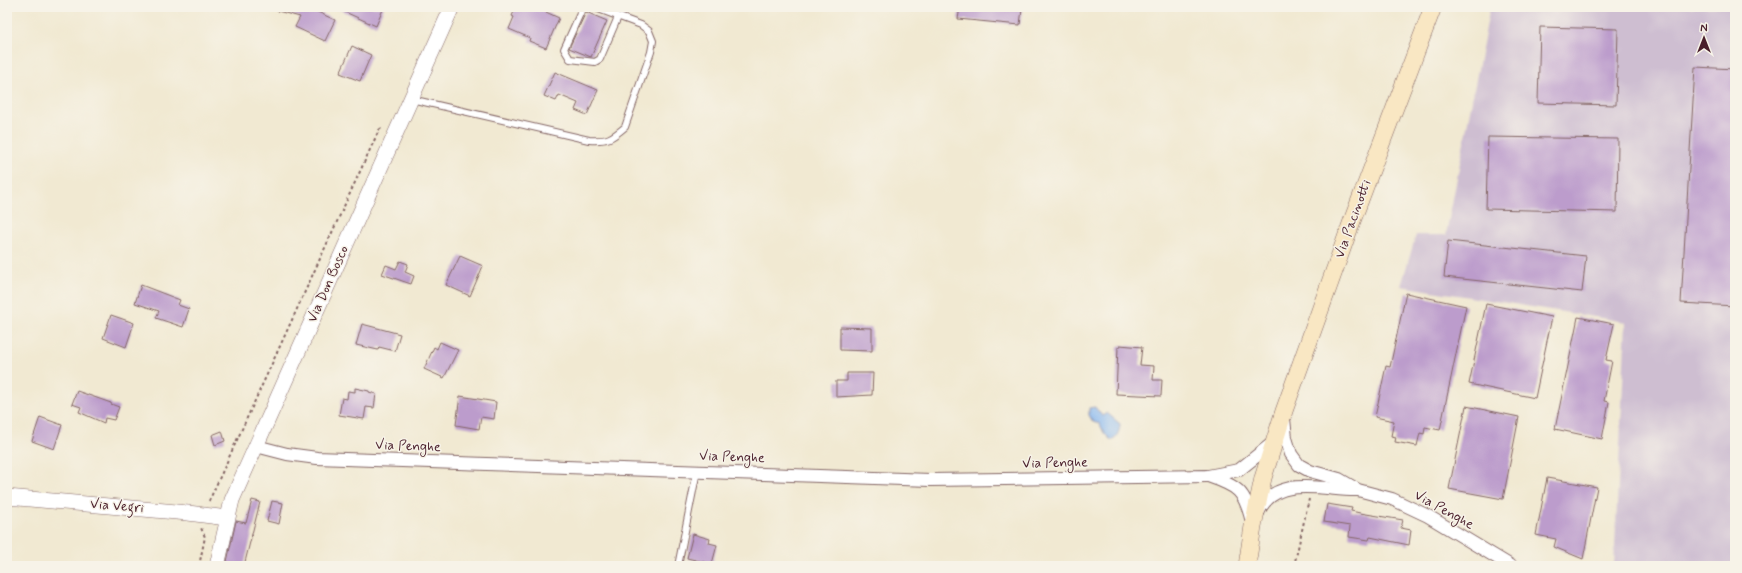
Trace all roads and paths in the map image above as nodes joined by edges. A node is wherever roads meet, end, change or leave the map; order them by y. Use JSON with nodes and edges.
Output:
{"nodes":[{"id":1,"x":452,"y":7,"type":"edge"},
{"id":2,"x":583,"y":7,"type":"edge"},
{"id":3,"x":593,"y":7,"type":"edge"},
{"id":4,"x":1433,"y":7,"type":"edge"},
{"id":5,"x":1436,"y":7,"type":"edge"},
{"id":6,"x":618,"y":17,"type":"junction"},
{"id":7,"x":1424,"y":27,"type":"junction"},
{"id":8,"x":411,"y":99,"type":"junction"},
{"id":9,"x":383,"y":126,"type":"dead end"},
{"id":10,"x":1284,"y":411,"type":"junction"},
{"id":11,"x":1274,"y":442,"type":"junction"},
{"id":12,"x":256,"y":446,"type":"junction"},
{"id":13,"x":697,"y":471,"type":"junction"},
{"id":14,"x":1208,"y":476,"type":"junction"},
{"id":15,"x":1313,"y":486,"type":"junction"},
{"id":16,"x":1358,"y":490,"type":"junction"},
{"id":17,"x":7,"y":497,"type":"edge"},
{"id":18,"x":207,"y":502,"type":"dead end"},
{"id":19,"x":227,"y":518,"type":"junction"},
{"id":20,"x":196,"y":524,"type":"dead end"},
{"id":21,"x":1253,"y":526,"type":"junction"},
{"id":22,"x":199,"y":566,"type":"edge"},
{"id":23,"x":217,"y":566,"type":"edge"},
{"id":24,"x":678,"y":566,"type":"edge"},
{"id":25,"x":1247,"y":566,"type":"edge"},
{"id":26,"x":1294,"y":566,"type":"edge"},
{"id":27,"x":1511,"y":566,"type":"edge"}],
"edges":[{"from":1,"to":8,"type":"street","name":"Via Don Bosco"},
{"from":2,"to":6,"type":"lane"},
{"from":3,"to":6,"type":"lane"},
{"from":4,"to":7,"type":"main road"},
{"from":5,"to":7,"type":"main road"},
{"from":6,"to":8,"type":"lane"},
{"from":7,"to":10,"type":"main road","name":"Via Pacinotti"},
{"from":8,"to":12,"type":"street","name":"Via Don Bosco"},
{"from":9,"to":18,"type":"path"},
{"from":10,"to":11,"type":"main road","name":"Via Pacinotti"},
{"from":10,"to":16,"type":"street","name":"Via Penghe"},
{"from":11,"to":14,"type":"street","name":"Via Penghe"},
{"from":11,"to":21,"type":"main road","name":"Via Pacinotti"},
{"from":12,"to":13,"type":"street","name":"Via Penghe"},
{"from":12,"to":19,"type":"street","name":"Via Don Bosco"},
{"from":13,"to":14,"type":"street","name":"Via Penghe"},
{"from":13,"to":24,"type":"lane"},
{"from":14,"to":21,"type":"street","name":"Via Penghe"},
{"from":15,"to":16,"type":"street","name":"Via Penghe"},
{"from":15,"to":21,"type":"street","name":"Via Penghe"},
{"from":15,"to":26,"type":"path"},
{"from":16,"to":27,"type":"street","name":"Via Penghe"},
{"from":17,"to":19,"type":"street","name":"Via Vegri"},
{"from":19,"to":23,"type":"street","name":"Via Don Bosco"},
{"from":20,"to":22,"type":"path"},
{"from":21,"to":25,"type":"main road","name":"Via Pacinotti"}]}
